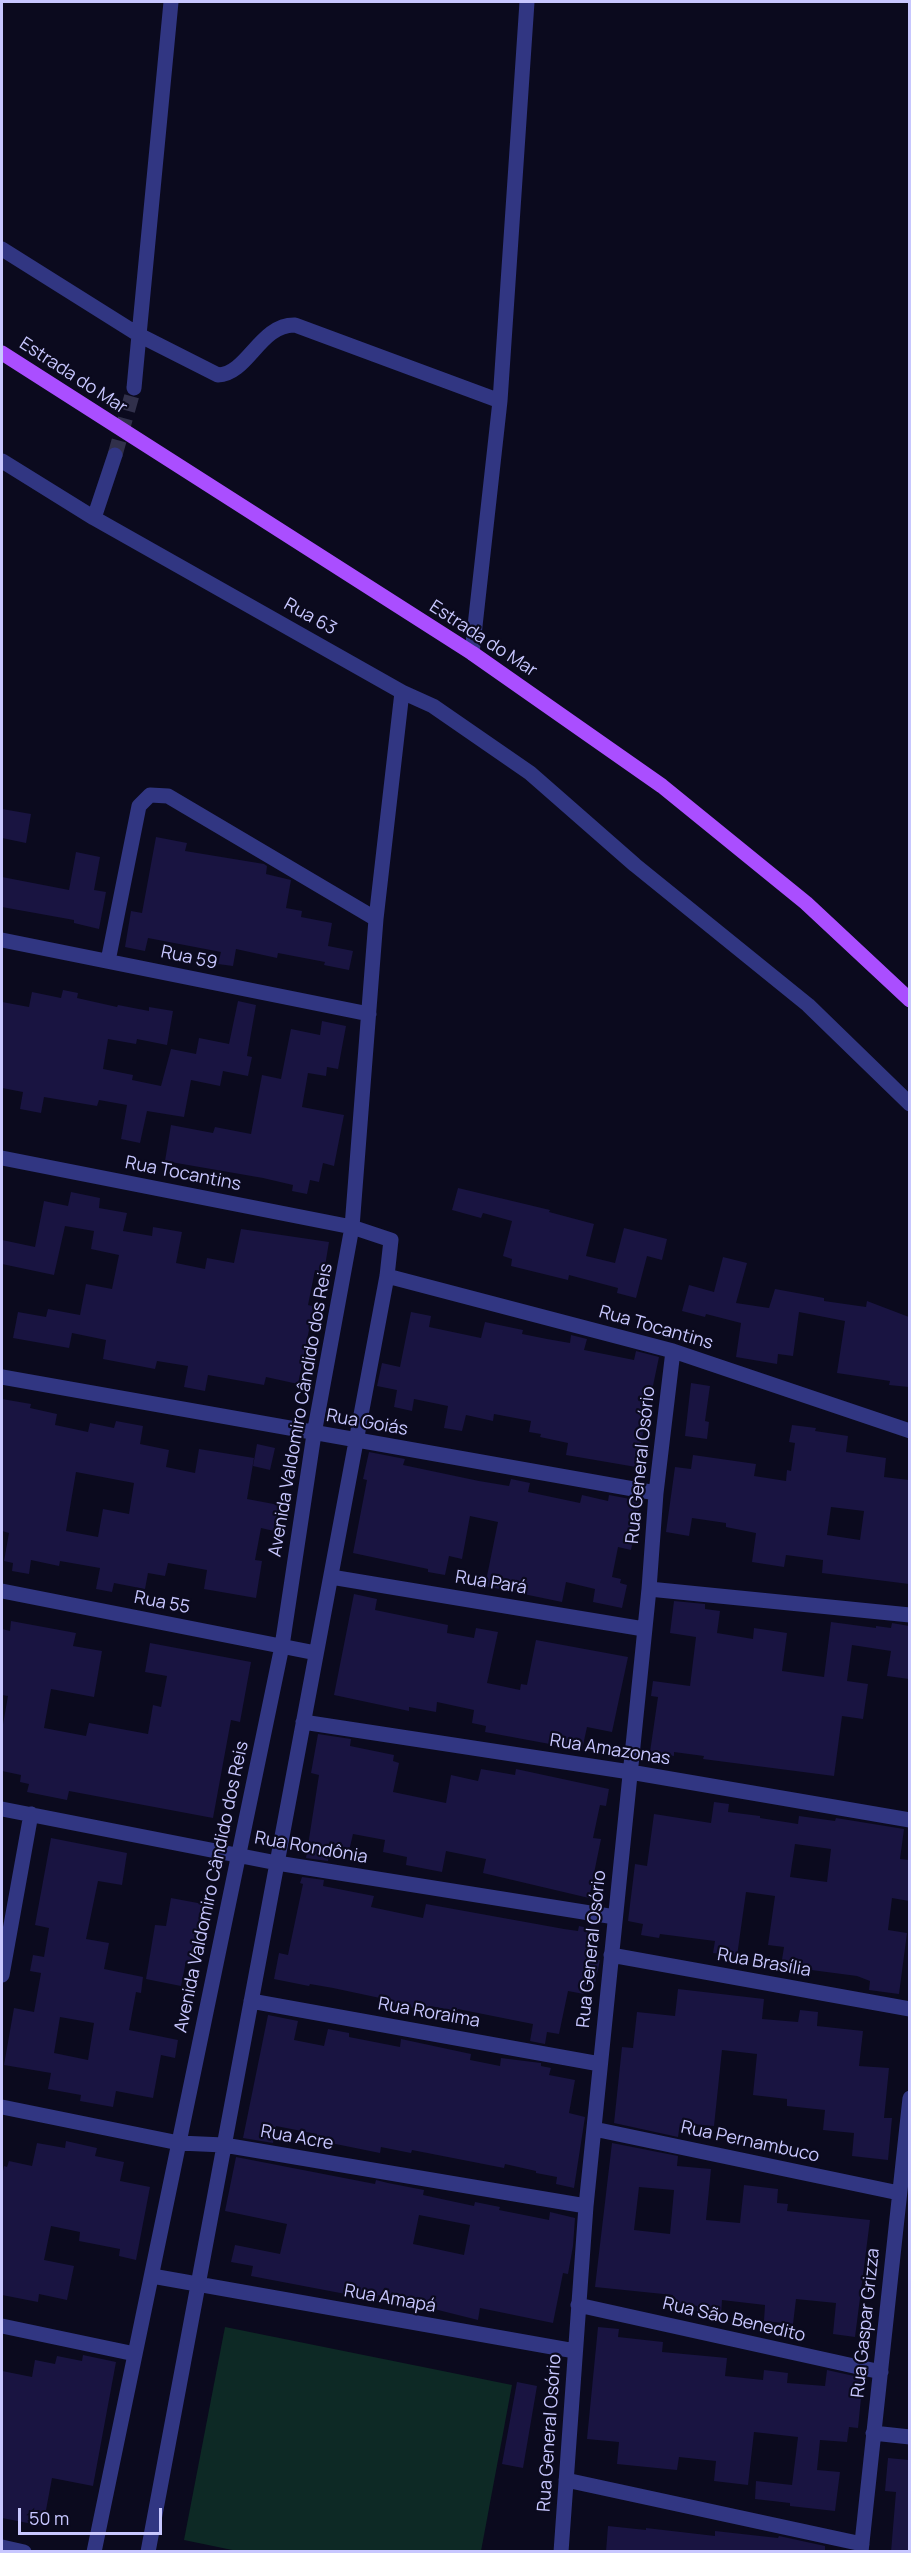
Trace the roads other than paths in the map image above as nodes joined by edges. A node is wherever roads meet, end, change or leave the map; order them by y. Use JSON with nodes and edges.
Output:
{"nodes":[{"id":1,"x":171,"y":2,"type":"edge"},
{"id":2,"x":527,"y":2,"type":"edge"},
{"id":3,"x":2,"y":249,"type":"edge"},
{"id":4,"x":139,"y":336,"type":"junction"},
{"id":5,"x":2,"y":353,"type":"edge"},
{"id":6,"x":134,"y":388,"type":"tunnel mouth"},
{"id":7,"x":500,"y":401,"type":"junction"},
{"id":8,"x":115,"y":455,"type":"tunnel mouth"},
{"id":9,"x":2,"y":461,"type":"edge"},
{"id":10,"x":94,"y":518,"type":"junction"},
{"id":11,"x":472,"y":653,"type":"junction"},
{"id":12,"x":402,"y":692,"type":"junction"},
{"id":13,"x":376,"y":919,"type":"junction"},
{"id":14,"x":2,"y":940,"type":"edge"},
{"id":15,"x":108,"y":961,"type":"junction"},
{"id":16,"x":909,"y":1000,"type":"edge"},
{"id":17,"x":369,"y":1014,"type":"junction"},
{"id":18,"x":909,"y":1104,"type":"edge"},
{"id":19,"x":2,"y":1158,"type":"edge"},
{"id":20,"x":352,"y":1227,"type":"junction"},
{"id":21,"x":387,"y":1276,"type":"junction"},
{"id":22,"x":673,"y":1351,"type":"junction"},
{"id":23,"x":2,"y":1377,"type":"edge"},
{"id":24,"x":909,"y":1431,"type":"edge"},
{"id":25,"x":315,"y":1434,"type":"junction"},
{"id":26,"x":355,"y":1441,"type":"junction"},
{"id":27,"x":656,"y":1492,"type":"junction"},
{"id":28,"x":331,"y":1577,"type":"junction"},
{"id":29,"x":649,"y":1589,"type":"junction"},
{"id":30,"x":2,"y":1591,"type":"edge"},
{"id":31,"x":909,"y":1616,"type":"edge"},
{"id":32,"x":644,"y":1629,"type":"junction"},
{"id":33,"x":282,"y":1646,"type":"junction"},
{"id":34,"x":316,"y":1653,"type":"junction"},
{"id":35,"x":303,"y":1722,"type":"junction"},
{"id":36,"x":630,"y":1772,"type":"junction"},
{"id":37,"x":2,"y":1809,"type":"edge"},
{"id":38,"x":31,"y":1814,"type":"junction"},
{"id":39,"x":909,"y":1820,"type":"edge"},
{"id":40,"x":238,"y":1856,"type":"junction"},
{"id":41,"x":277,"y":1863,"type":"junction"},
{"id":42,"x":615,"y":1917,"type":"junction"},
{"id":43,"x":611,"y":1954,"type":"junction"},
{"id":44,"x":2,"y":1975,"type":"edge"},
{"id":45,"x":251,"y":2001,"type":"junction"},
{"id":46,"x":909,"y":2009,"type":"edge"},
{"id":47,"x":600,"y":2064,"type":"junction"},
{"id":48,"x":909,"y":2098,"type":"edge"},
{"id":49,"x":2,"y":2106,"type":"edge"},
{"id":50,"x":594,"y":2129,"type":"junction"},
{"id":51,"x":179,"y":2144,"type":"junction"},
{"id":52,"x":224,"y":2145,"type":"junction"},
{"id":53,"x":899,"y":2193,"type":"junction"},
{"id":54,"x":586,"y":2206,"type":"junction"},
{"id":55,"x":152,"y":2276,"type":"junction"},
{"id":56,"x":198,"y":2285,"type":"junction"},
{"id":57,"x":578,"y":2305,"type":"junction"},
{"id":58,"x":2,"y":2326,"type":"edge"},
{"id":59,"x":575,"y":2351,"type":"junction"},
{"id":60,"x":135,"y":2354,"type":"junction"},
{"id":61,"x":881,"y":2372,"type":"junction"},
{"id":62,"x":873,"y":2433,"type":"junction"},
{"id":63,"x":909,"y":2438,"type":"edge"},
{"id":64,"x":566,"y":2480,"type":"junction"},
{"id":65,"x":2,"y":2547,"type":"edge"},
{"id":66,"x":861,"y":2548,"type":"edge"},
{"id":67,"x":24,"y":2552,"type":"edge"},
{"id":68,"x":94,"y":2552,"type":"edge"},
{"id":69,"x":148,"y":2552,"type":"edge"},
{"id":70,"x":561,"y":2552,"type":"edge"}],
"edges":[{"from":1,"to":4,"type":"street"},
{"from":2,"to":7,"type":"street"},
{"from":3,"to":4,"type":"street"},
{"from":4,"to":6,"type":"street"},
{"from":4,"to":7,"type":"street"},
{"from":5,"to":11,"type":"main road","name":"Estrada do Mar"},
{"from":7,"to":11,"type":"street"},
{"from":8,"to":10,"type":"street"},
{"from":9,"to":10,"type":"street","name":"Rua 63"},
{"from":10,"to":12,"type":"street","name":"Rua 63"},
{"from":11,"to":16,"type":"main road","name":"Estrada do Mar"},
{"from":12,"to":13,"type":"street"},
{"from":12,"to":18,"type":"street","name":"Rua 63"},
{"from":13,"to":15,"type":"street"},
{"from":13,"to":17,"type":"street","name":"Avenida Valdomiro Cândido dos Reis"},
{"from":14,"to":15,"type":"street","name":"Rua 59"},
{"from":15,"to":17,"type":"street","name":"Rua 59"},
{"from":17,"to":20,"type":"street","name":"Avenida Valdomiro Cândido dos Reis"},
{"from":19,"to":20,"type":"street","name":"Rua Tocantins"},
{"from":20,"to":21,"type":"street","name":"Rua Tocantins"},
{"from":20,"to":25,"type":"street","name":"Avenida Valdomiro Cândido dos Reis"},
{"from":21,"to":22,"type":"street","name":"Rua Tocantins"},
{"from":21,"to":26,"type":"street"},
{"from":22,"to":24,"type":"street","name":"Rua Tocantins"},
{"from":22,"to":27,"type":"street","name":"Rua General Osório"},
{"from":23,"to":25,"type":"street","name":"Rua Goiás"},
{"from":25,"to":26,"type":"street","name":"Rua Goiás"},
{"from":25,"to":33,"type":"street","name":"Avenida Valdomiro Cândido dos Reis"},
{"from":26,"to":27,"type":"street","name":"Rua Goiás"},
{"from":26,"to":28,"type":"street"},
{"from":27,"to":29,"type":"street","name":"Rua General Osório"},
{"from":28,"to":32,"type":"street","name":"Rua Pará"},
{"from":28,"to":34,"type":"street"},
{"from":29,"to":31,"type":"street"},
{"from":29,"to":32,"type":"street","name":"Rua General Osório"},
{"from":30,"to":33,"type":"street","name":"Rua 55"},
{"from":32,"to":36,"type":"street","name":"Rua General Osório"},
{"from":33,"to":34,"type":"street","name":"Rua 55"},
{"from":33,"to":40,"type":"street","name":"Avenida Valdomiro Cândido dos Reis"},
{"from":34,"to":35,"type":"street"},
{"from":35,"to":36,"type":"street","name":"Rua Amazonas"},
{"from":35,"to":41,"type":"street"},
{"from":36,"to":39,"type":"street","name":"Rua Amazonas"},
{"from":36,"to":42,"type":"street","name":"Rua General Osório"},
{"from":37,"to":38,"type":"street","name":"Rua Rondônia"},
{"from":38,"to":40,"type":"street","name":"Rua Rondônia"},
{"from":38,"to":44,"type":"street"},
{"from":40,"to":41,"type":"street","name":"Rua Rondônia"},
{"from":40,"to":51,"type":"street","name":"Avenida Valdomiro Cândido dos Reis"},
{"from":41,"to":42,"type":"street","name":"Rua Rondônia"},
{"from":41,"to":45,"type":"street"},
{"from":42,"to":43,"type":"street","name":"Rua General Osório"},
{"from":43,"to":46,"type":"street","name":"Rua Brasília"},
{"from":43,"to":47,"type":"street","name":"Rua General Osório"},
{"from":45,"to":47,"type":"street","name":"Rua Roraima"},
{"from":45,"to":52,"type":"street"},
{"from":47,"to":50,"type":"street","name":"Rua General Osório"},
{"from":48,"to":53,"type":"street","name":"Rua Gaspar Grizza"},
{"from":49,"to":51,"type":"street","name":"Rua Acre"},
{"from":50,"to":53,"type":"street","name":"Rua Pernambuco"},
{"from":50,"to":54,"type":"street","name":"Rua General Osório"},
{"from":51,"to":52,"type":"street","name":"Rua Acre"},
{"from":51,"to":55,"type":"street","name":"Avenida Valdomiro Cândido dos Reis"},
{"from":52,"to":54,"type":"street","name":"Rua Acre"},
{"from":52,"to":56,"type":"street"},
{"from":53,"to":61,"type":"street","name":"Rua Gaspar Grizza"},
{"from":54,"to":57,"type":"street","name":"Rua General Osório"},
{"from":55,"to":56,"type":"street","name":"Rua Amapá"},
{"from":55,"to":60,"type":"street","name":"Avenida Valdomiro Cândido dos Reis"},
{"from":56,"to":59,"type":"street","name":"Rua Amapá"},
{"from":56,"to":69,"type":"street"},
{"from":57,"to":59,"type":"street","name":"Rua General Osório"},
{"from":57,"to":61,"type":"street","name":"Rua São Benedito"},
{"from":58,"to":60,"type":"street"},
{"from":59,"to":64,"type":"street","name":"Rua General Osório"},
{"from":60,"to":68,"type":"street","name":"Avenida Valdomiro Cândido dos Reis"},
{"from":61,"to":62,"type":"street","name":"Rua Gaspar Grizza"},
{"from":62,"to":63,"type":"street"},
{"from":62,"to":66,"type":"street","name":"Rua Gaspar Grizza"},
{"from":64,"to":66,"type":"street"},
{"from":64,"to":70,"type":"street","name":"Rua General Osório"},
{"from":65,"to":67,"type":"street"}]}
